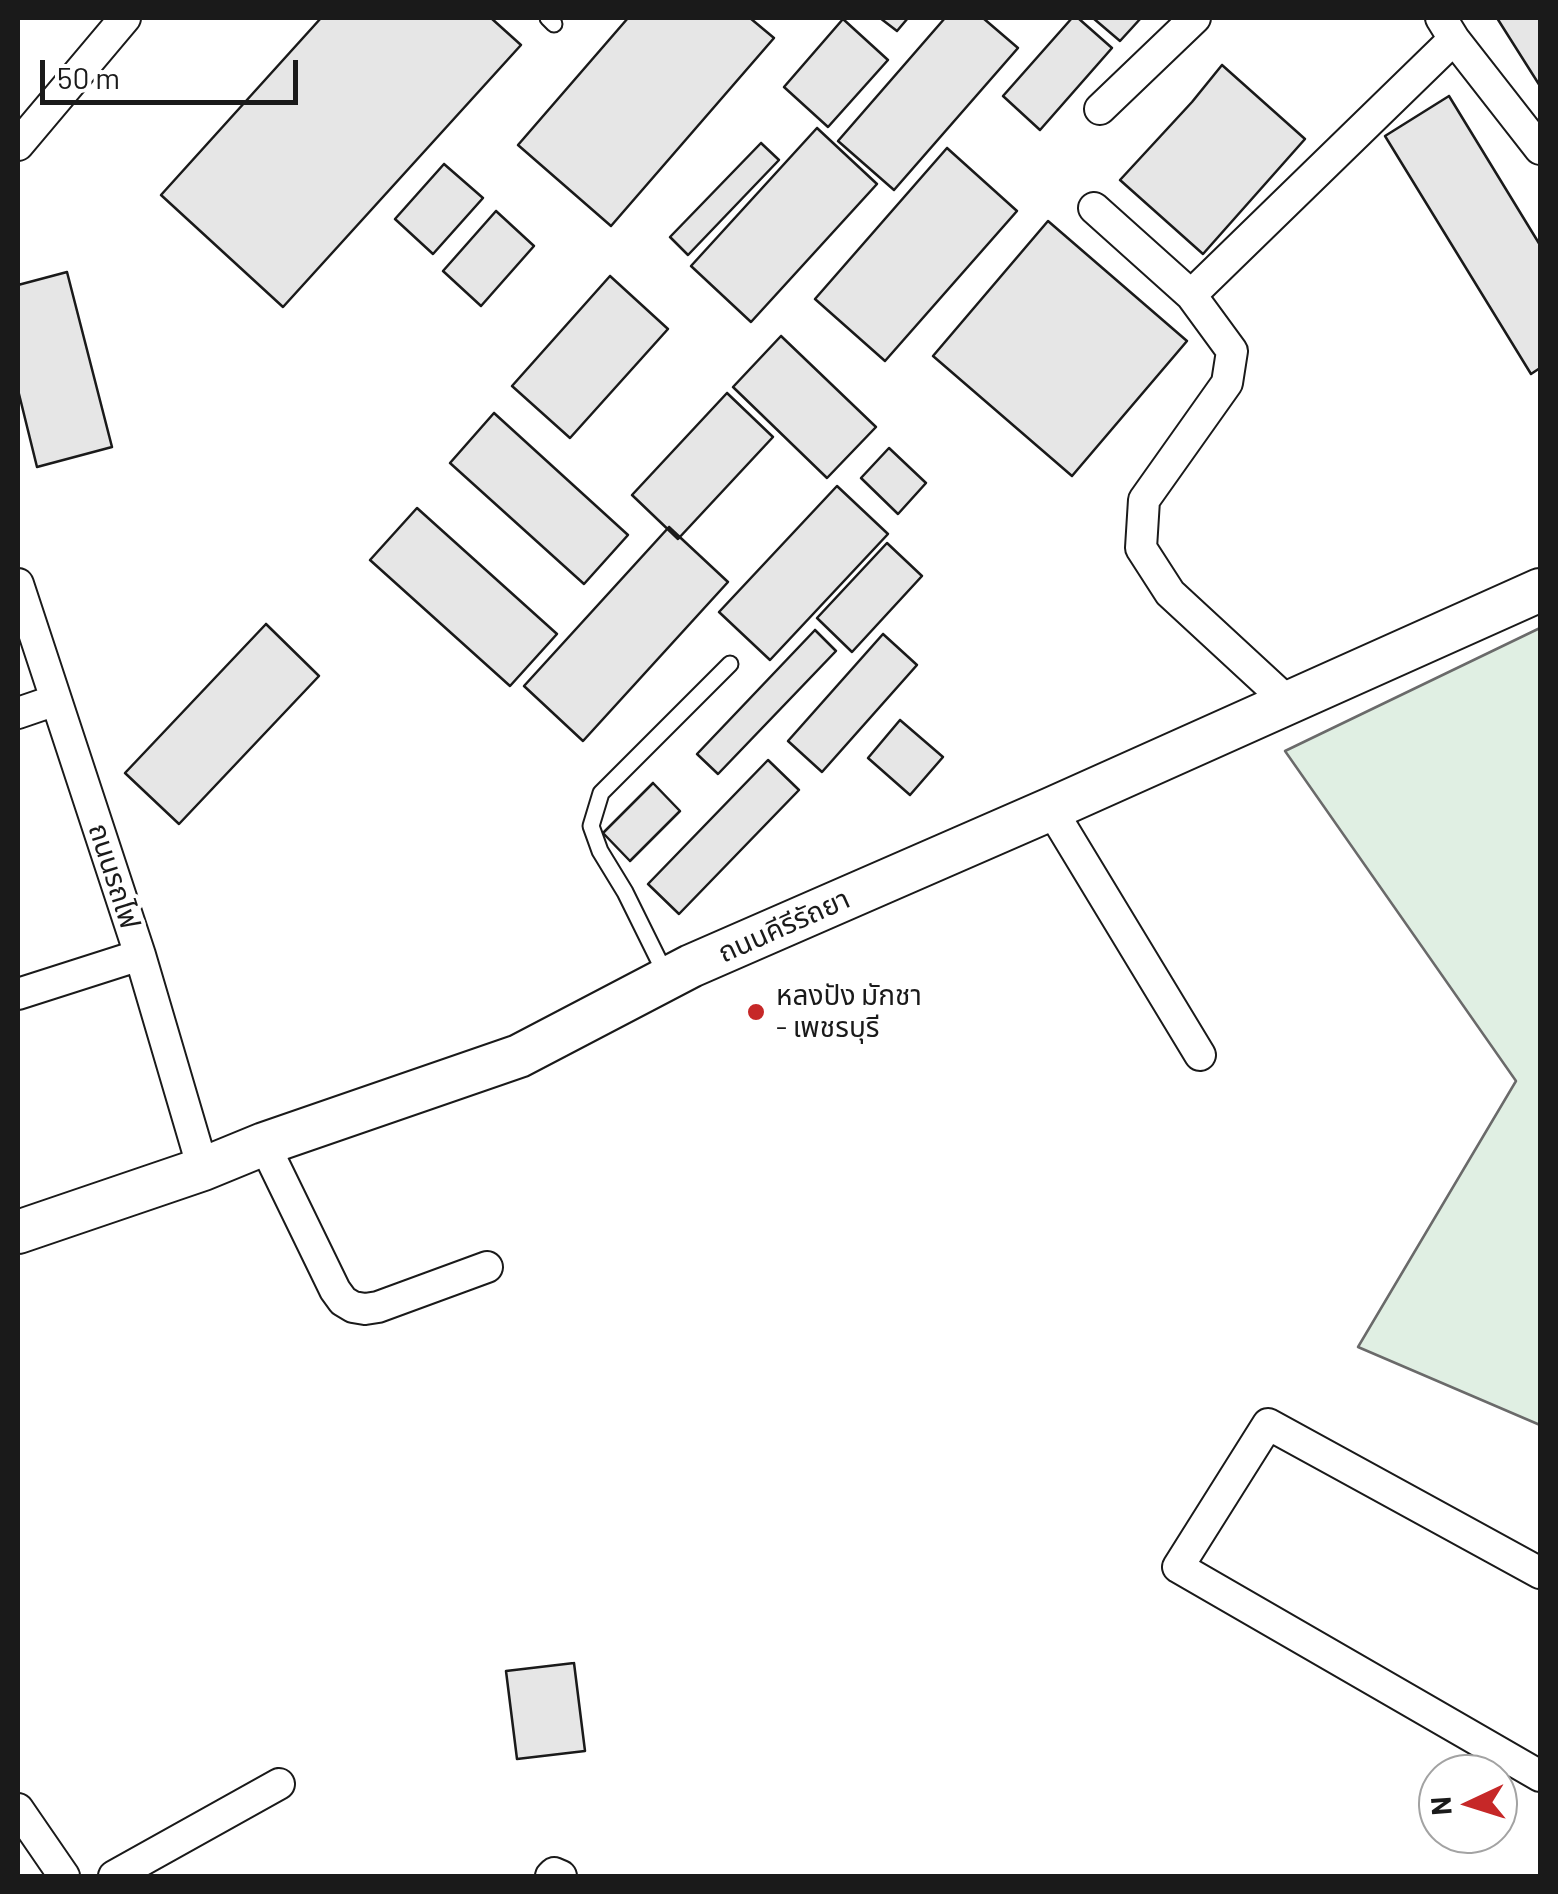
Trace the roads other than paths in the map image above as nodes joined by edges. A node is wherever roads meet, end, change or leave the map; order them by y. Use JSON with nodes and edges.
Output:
{"nodes":[{"id":1,"x":125,"y":18,"type":"edge"},
{"id":2,"x":1196,"y":18,"type":"edge"},
{"id":3,"x":1447,"y":28,"type":"edge"},
{"id":4,"x":1100,"y":109,"type":"dead end"},
{"id":5,"x":18,"y":145,"type":"edge"},
{"id":6,"x":1540,"y":149,"type":"edge"},
{"id":7,"x":1094,"y":208,"type":"dead end"},
{"id":8,"x":1190,"y":295,"type":"junction"},
{"id":9,"x":18,"y":584,"type":"edge"},
{"id":10,"x":1540,"y":590,"type":"edge"},
{"id":11,"x":730,"y":664,"type":"dead end"},
{"id":12,"x":56,"y":700,"type":"junction"},
{"id":13,"x":1288,"y":702,"type":"junction"},
{"id":14,"x":18,"y":713,"type":"edge"},
{"id":15,"x":1051,"y":809,"type":"junction"},
{"id":16,"x":140,"y":955,"type":"junction"},
{"id":17,"x":668,"y":979,"type":"junction"},
{"id":18,"x":18,"y":994,"type":"edge"},
{"id":19,"x":1200,"y":1055,"type":"dead end"},
{"id":20,"x":264,"y":1144,"type":"junction"},
{"id":21,"x":204,"y":1169,"type":"junction"},
{"id":22,"x":18,"y":1232,"type":"edge"},
{"id":23,"x":488,"y":1268,"type":"dead end"},
{"id":24,"x":1540,"y":1573,"type":"edge"},
{"id":25,"x":1540,"y":1776,"type":"edge"},
{"id":26,"x":280,"y":1784,"type":"dead end"},
{"id":27,"x":18,"y":1808,"type":"edge"},
{"id":28,"x":64,"y":1876,"type":"edge"},
{"id":29,"x":114,"y":1876,"type":"edge"},
{"id":30,"x":551,"y":1876,"type":"edge"},
{"id":31,"x":561,"y":1876,"type":"edge"}],
"edges":[{"from":1,"to":5,"type":"street"},
{"from":2,"to":4,"type":"street"},
{"from":3,"to":6,"type":"street"},
{"from":3,"to":8,"type":"street"},
{"from":7,"to":8,"type":"street"},
{"from":8,"to":13,"type":"street"},
{"from":9,"to":12,"type":"street","name":"ถนนรถไฟ"},
{"from":10,"to":13,"type":"street","name":"ถนนคีรีรัถยา"},
{"from":11,"to":17,"type":"lane"},
{"from":12,"to":14,"type":"street"},
{"from":12,"to":16,"type":"street","name":"ถนนรถไฟ"},
{"from":13,"to":15,"type":"street","name":"ถนนคีรีรัถยา"},
{"from":15,"to":17,"type":"street","name":"ถนนคีรีรัถยา"},
{"from":15,"to":19,"type":"street"},
{"from":16,"to":18,"type":"street"},
{"from":16,"to":21,"type":"street","name":"ถนนรถไฟ"},
{"from":17,"to":20,"type":"street","name":"ถนนคีรีรัถยา"},
{"from":20,"to":21,"type":"street","name":"ถนนคีรีรัถยา"},
{"from":20,"to":23,"type":"street"},
{"from":21,"to":22,"type":"street","name":"ถนนคีรีรัถยา"},
{"from":24,"to":25,"type":"street"},
{"from":26,"to":29,"type":"street"},
{"from":27,"to":28,"type":"street"},
{"from":30,"to":31,"type":"street"}]}
